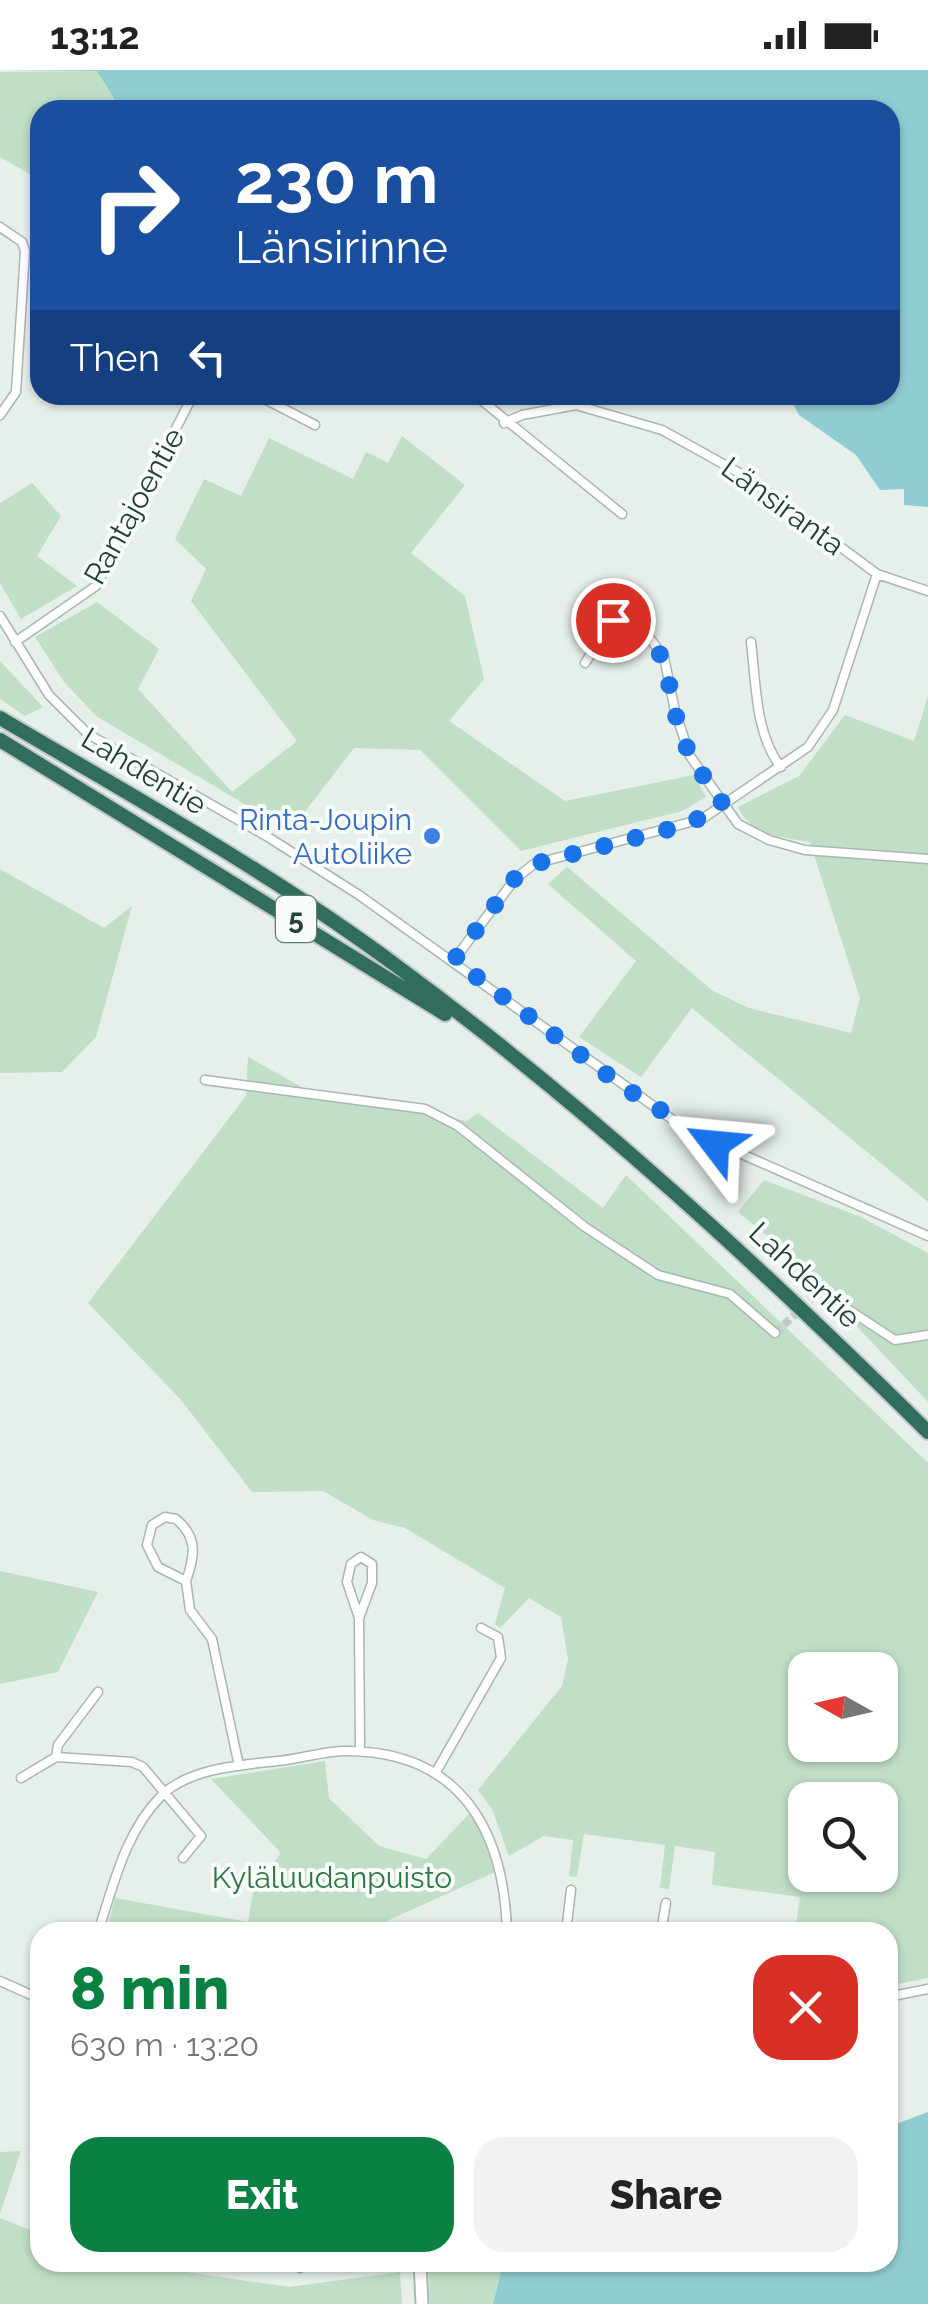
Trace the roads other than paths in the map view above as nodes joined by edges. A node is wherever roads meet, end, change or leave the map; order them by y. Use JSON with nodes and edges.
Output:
{"nodes":[{"id":1,"x":0,"y":227,"type":"edge"},
{"id":2,"x":188,"y":405,"type":"edge"},
{"id":3,"x":277,"y":405,"type":"edge"},
{"id":4,"x":485,"y":405,"type":"edge"},
{"id":5,"x":0,"y":415,"type":"edge"},
{"id":6,"x":504,"y":423,"type":"junction"},
{"id":7,"x":316,"y":425,"type":"dead end"},
{"id":8,"x":622,"y":514,"type":"dead end"},
{"id":9,"x":877,"y":574,"type":"junction"},
{"id":10,"x":928,"y":591,"type":"edge"},
{"id":11,"x":0,"y":616,"type":"edge"},
{"id":12,"x":15,"y":642,"type":"junction"},
{"id":13,"x":751,"y":642,"type":"dead end"},
{"id":14,"x":585,"y":663,"type":"dead end"},
{"id":15,"x":0,"y":718,"type":"edge"},
{"id":16,"x":0,"y":740,"type":"edge"},
{"id":17,"x":781,"y":767,"type":"junction"},
{"id":18,"x":723,"y":804,"type":"junction"},
{"id":19,"x":928,"y":859,"type":"edge"},
{"id":20,"x":454,"y":960,"type":"junction"},
{"id":21,"x":205,"y":1080,"type":"dead end"},
{"id":22,"x":548,"y":1086,"type":"junction"},
{"id":23,"x":928,"y":1236,"type":"edge"},
{"id":24,"x":820,"y":1290,"type":"dead end"},
{"id":25,"x":774,"y":1332,"type":"dead end"},
{"id":26,"x":928,"y":1334,"type":"edge"},
{"id":27,"x":928,"y":1432,"type":"edge"},
{"id":28,"x":186,"y":1581,"type":"junction"},
{"id":29,"x":360,"y":1618,"type":"junction"},
{"id":30,"x":481,"y":1628,"type":"dead end"},
{"id":31,"x":98,"y":1692,"type":"dead end"},
{"id":32,"x":360,"y":1752,"type":"junction"},
{"id":33,"x":56,"y":1758,"type":"junction"},
{"id":34,"x":239,"y":1766,"type":"junction"},
{"id":35,"x":436,"y":1772,"type":"junction"},
{"id":36,"x":21,"y":1778,"type":"dead end"},
{"id":37,"x":165,"y":1792,"type":"junction"},
{"id":38,"x":183,"y":1858,"type":"dead end"},
{"id":39,"x":571,"y":1890,"type":"dead end"},
{"id":40,"x":666,"y":1904,"type":"dead end"},
{"id":41,"x":102,"y":1922,"type":"edge"},
{"id":42,"x":505,"y":1922,"type":"edge"},
{"id":43,"x":567,"y":1922,"type":"edge"},
{"id":44,"x":663,"y":1922,"type":"edge"},
{"id":45,"x":0,"y":1981,"type":"edge"},
{"id":46,"x":928,"y":1989,"type":"edge"},
{"id":47,"x":30,"y":1994,"type":"edge"},
{"id":48,"x":898,"y":1995,"type":"edge"},
{"id":49,"x":420,"y":2272,"type":"edge"},
{"id":50,"x":422,"y":2304,"type":"edge"}],
"edges":[{"from":1,"to":5,"type":"street"},
{"from":2,"to":12,"type":"street","name":"Rantajoentie"},
{"from":3,"to":7,"type":"street"},
{"from":4,"to":6,"type":"street"},
{"from":6,"to":8,"type":"street"},
{"from":6,"to":9,"type":"street","name":"Länsiranta"},
{"from":9,"to":10,"type":"street","name":"Länsiranta"},
{"from":9,"to":17,"type":"street"},
{"from":11,"to":12,"type":"street"},
{"from":12,"to":20,"type":"street"},
{"from":13,"to":17,"type":"street"},
{"from":14,"to":18,"type":"street"},
{"from":15,"to":22,"type":"highway","name":"Lahdentie","number":"5"},
{"from":16,"to":22,"type":"highway","name":"Lahdentie","number":"5"},
{"from":17,"to":18,"type":"street"},
{"from":18,"to":19,"type":"street"},
{"from":18,"to":20,"type":"street"},
{"from":20,"to":23,"type":"street"},
{"from":21,"to":25,"type":"street"},
{"from":22,"to":27,"type":"highway","name":"Lahdentie","number":"5"},
{"from":24,"to":26,"type":"street"},
{"from":28,"to":28,"type":"street"},
{"from":28,"to":34,"type":"street"},
{"from":29,"to":29,"type":"street"},
{"from":29,"to":32,"type":"street"},
{"from":30,"to":35,"type":"street"},
{"from":31,"to":33,"type":"street"},
{"from":32,"to":34,"type":"street"},
{"from":32,"to":35,"type":"street"},
{"from":33,"to":36,"type":"street"},
{"from":33,"to":37,"type":"street"},
{"from":34,"to":37,"type":"street"},
{"from":35,"to":42,"type":"street"},
{"from":37,"to":38,"type":"street"},
{"from":37,"to":41,"type":"street"},
{"from":39,"to":43,"type":"street"},
{"from":40,"to":44,"type":"street"},
{"from":45,"to":47,"type":"street"},
{"from":46,"to":48,"type":"street"},
{"from":49,"to":50,"type":"street"}]}
